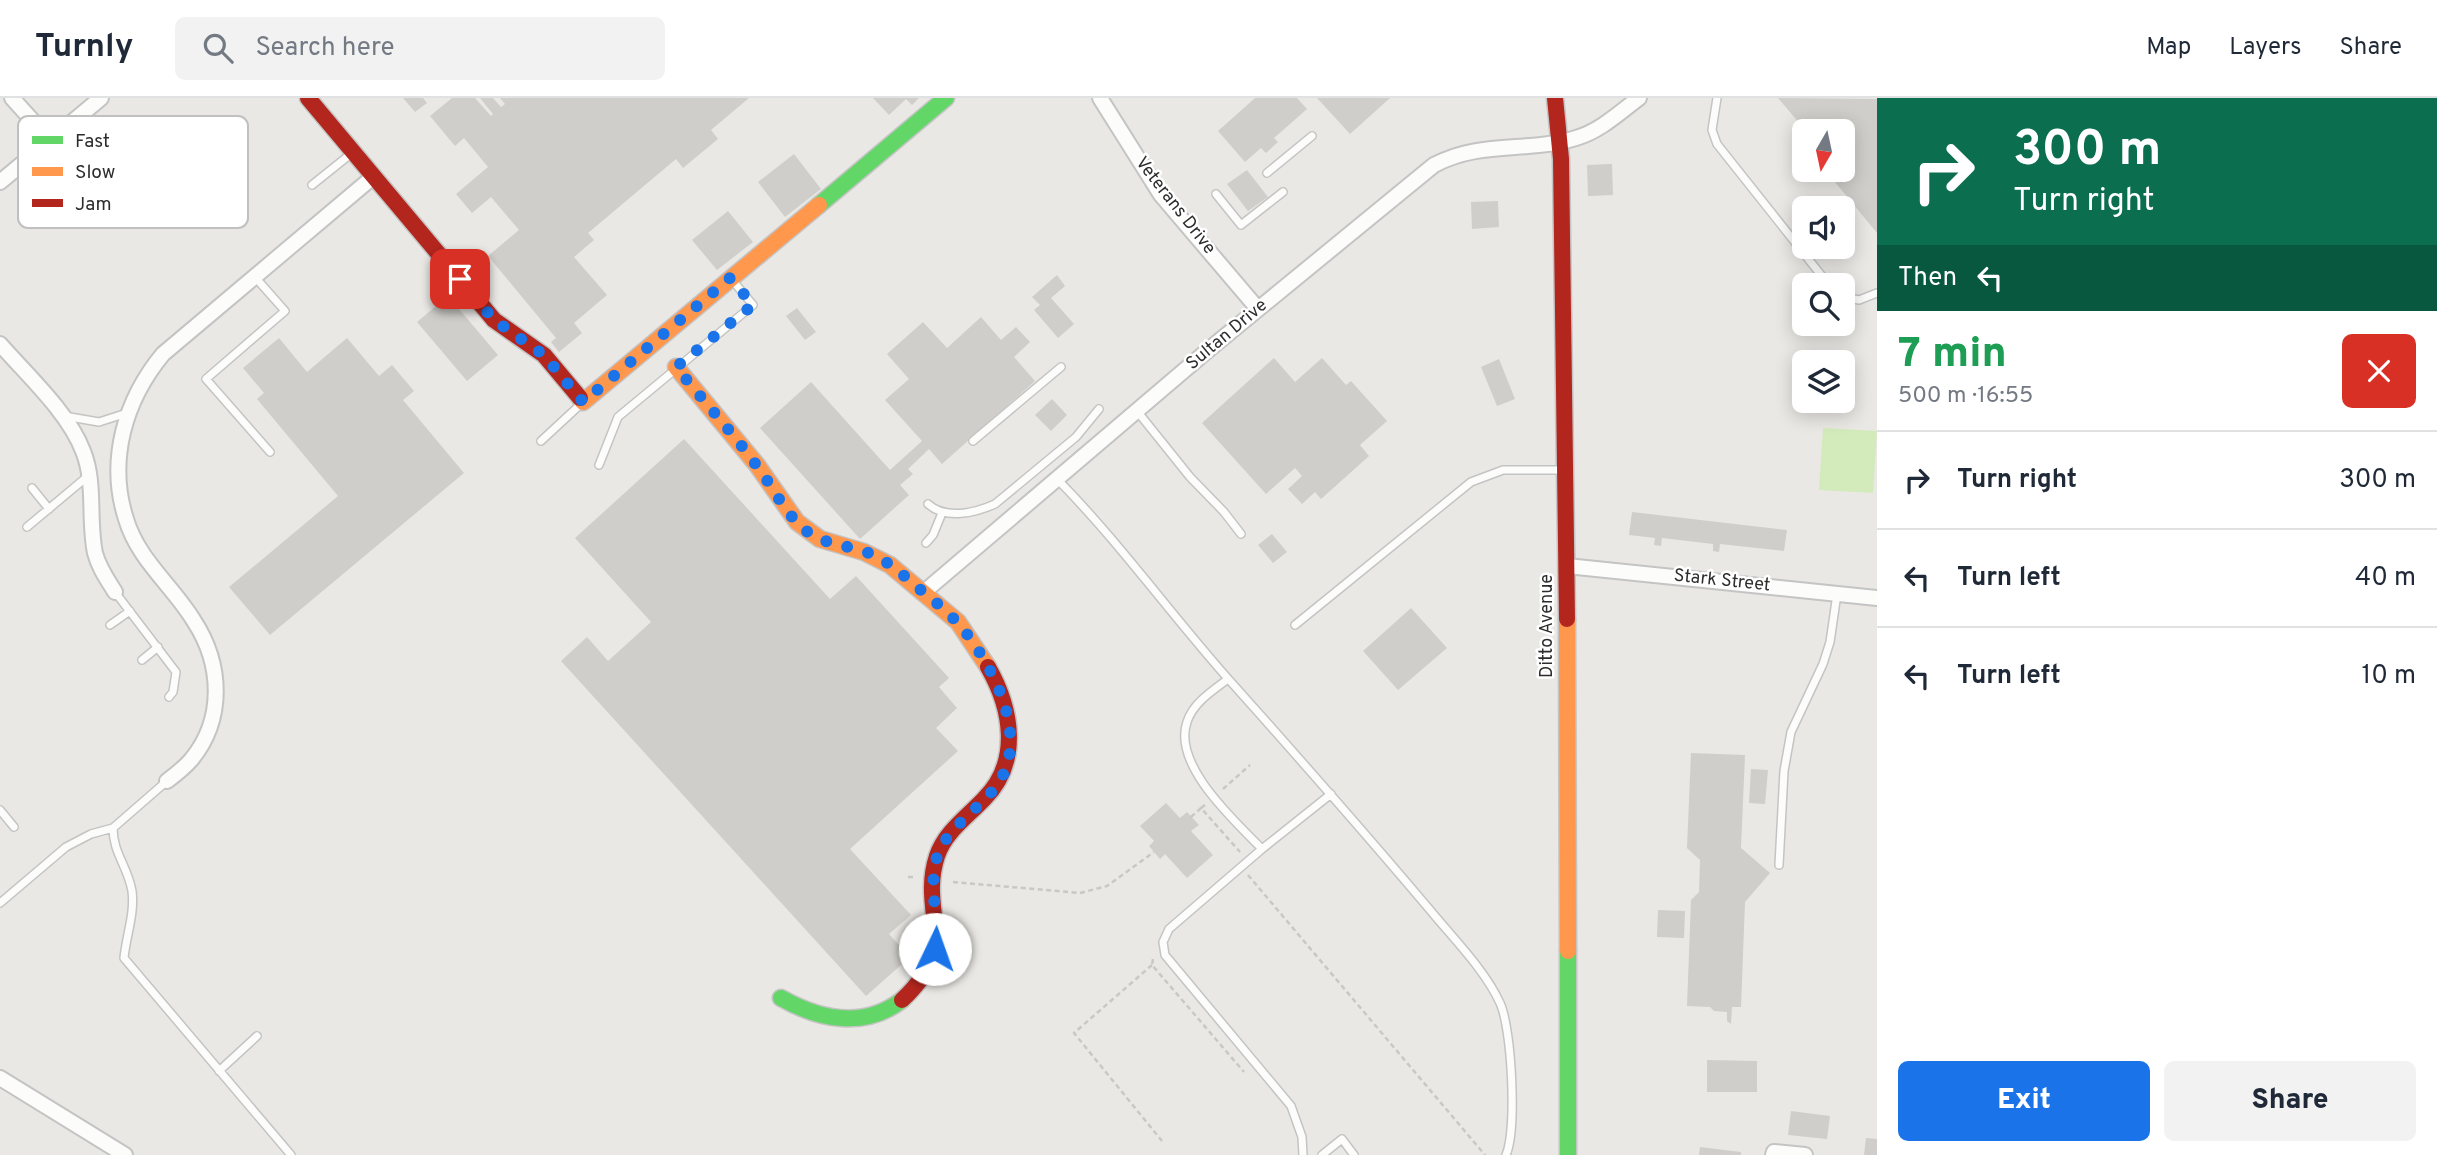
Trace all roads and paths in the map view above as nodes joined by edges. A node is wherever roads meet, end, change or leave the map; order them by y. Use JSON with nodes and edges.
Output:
{"nodes":[{"id":1,"x":12,"y":98,"type":"edge"},
{"id":2,"x":101,"y":98,"type":"edge"},
{"id":3,"x":308,"y":98,"type":"edge"},
{"id":4,"x":946,"y":98,"type":"edge"},
{"id":5,"x":1100,"y":98,"type":"edge"},
{"id":6,"x":1555,"y":98,"type":"edge"},
{"id":7,"x":1639,"y":98,"type":"edge"},
{"id":8,"x":1717,"y":98,"type":"edge"},
{"id":9,"x":28,"y":116,"type":"edge"},
{"id":10,"x":79,"y":116,"type":"edge"},
{"id":11,"x":1312,"y":136,"type":"dead end"},
{"id":12,"x":1559,"y":142,"type":"junction"},
{"id":13,"x":353,"y":152,"type":"junction"},
{"id":14,"x":18,"y":167,"type":"edge"},
{"id":15,"x":1267,"y":173,"type":"dead end"},
{"id":16,"x":373,"y":177,"type":"junction"},
{"id":17,"x":0,"y":182,"type":"edge"},
{"id":18,"x":312,"y":185,"type":"dead end"},
{"id":19,"x":1283,"y":192,"type":"dead end"},
{"id":20,"x":1216,"y":194,"type":"dead end"},
{"id":21,"x":1819,"y":273,"type":"edge"},
{"id":22,"x":255,"y":276,"type":"junction"},
{"id":23,"x":730,"y":278,"type":"junction"},
{"id":24,"x":1877,"y":293,"type":"edge"},
{"id":25,"x":1855,"y":299,"type":"edge"},
{"id":26,"x":1258,"y":309,"type":"junction"},
{"id":27,"x":0,"y":344,"type":"edge"},
{"id":28,"x":676,"y":367,"type":"junction"},
{"id":29,"x":1060,"y":368,"type":"dead end"},
{"id":30,"x":583,"y":402,"type":"junction"},
{"id":31,"x":1099,"y":409,"type":"dead end"},
{"id":32,"x":1137,"y":411,"type":"junction"},
{"id":33,"x":128,"y":413,"type":"junction"},
{"id":34,"x":63,"y":416,"type":"junction"},
{"id":35,"x":541,"y":441,"type":"dead end"},
{"id":36,"x":973,"y":441,"type":"dead end"},
{"id":37,"x":270,"y":452,"type":"dead end"},
{"id":38,"x":599,"y":465,"type":"dead end"},
{"id":39,"x":1566,"y":470,"type":"junction"},
{"id":40,"x":90,"y":475,"type":"junction"},
{"id":41,"x":1058,"y":480,"type":"junction"},
{"id":42,"x":32,"y":488,"type":"dead end"},
{"id":43,"x":928,"y":505,"type":"dead end"},
{"id":44,"x":49,"y":509,"type":"junction"},
{"id":45,"x":942,"y":513,"type":"junction"},
{"id":46,"x":27,"y":527,"type":"dead end"},
{"id":47,"x":1241,"y":534,"type":"dead end"},
{"id":48,"x":926,"y":543,"type":"dead end"},
{"id":49,"x":1567,"y":566,"type":"junction"},
{"id":50,"x":115,"y":592,"type":"joint"},
{"id":51,"x":924,"y":592,"type":"junction"},
{"id":52,"x":1837,"y":594,"type":"junction"},
{"id":53,"x":1877,"y":597,"type":"edge"},
{"id":54,"x":130,"y":611,"type":"junction"},
{"id":55,"x":110,"y":625,"type":"dead end"},
{"id":56,"x":1294,"y":625,"type":"dead end"},
{"id":57,"x":158,"y":648,"type":"junction"},
{"id":58,"x":142,"y":660,"type":"dead end"},
{"id":59,"x":1228,"y":679,"type":"junction"},
{"id":60,"x":169,"y":697,"type":"dead end"},
{"id":61,"x":1250,"y":765,"type":"dead end"},
{"id":62,"x":167,"y":781,"type":"joint"},
{"id":63,"x":1331,"y":794,"type":"junction"},
{"id":64,"x":1213,"y":797,"type":"junction"},
{"id":65,"x":1201,"y":808,"type":"junction"},
{"id":66,"x":0,"y":810,"type":"edge"},
{"id":67,"x":1191,"y":817,"type":"dead end"},
{"id":68,"x":14,"y":827,"type":"dead end"},
{"id":69,"x":113,"y":828,"type":"junction"},
{"id":70,"x":1262,"y":849,"type":"junction"},
{"id":71,"x":1154,"y":852,"type":"dead end"},
{"id":72,"x":1779,"y":865,"type":"dead end"},
{"id":73,"x":1241,"y":867,"type":"junction"},
{"id":74,"x":908,"y":877,"type":"dead end"},
{"id":75,"x":934,"y":879,"type":"junction"},
{"id":76,"x":0,"y":903,"type":"edge"},
{"id":77,"x":1151,"y":953,"type":"dead end"},
{"id":78,"x":1152,"y":965,"type":"junction"},
{"id":79,"x":781,"y":998,"type":"dead end"},
{"id":80,"x":257,"y":1036,"type":"dead end"},
{"id":81,"x":219,"y":1071,"type":"junction"},
{"id":82,"x":1244,"y":1072,"type":"dead end"},
{"id":83,"x":0,"y":1078,"type":"edge"},
{"id":84,"x":1162,"y":1141,"type":"dead end"},
{"id":85,"x":125,"y":1155,"type":"edge"},
{"id":86,"x":291,"y":1155,"type":"edge"},
{"id":87,"x":1303,"y":1155,"type":"edge"},
{"id":88,"x":1322,"y":1155,"type":"edge"},
{"id":89,"x":1354,"y":1155,"type":"edge"},
{"id":90,"x":1485,"y":1155,"type":"edge"},
{"id":91,"x":1506,"y":1155,"type":"edge"},
{"id":92,"x":1568,"y":1155,"type":"edge"},
{"id":93,"x":1773,"y":1155,"type":"edge"},
{"id":94,"x":1805,"y":1155,"type":"edge"}],
"edges":[{"from":1,"to":9,"type":"street"},
{"from":2,"to":10,"type":"street"},
{"from":3,"to":13,"type":"street"},
{"from":4,"to":23,"type":"street"},
{"from":5,"to":26,"type":"street","name":"Veterans Drive"},
{"from":6,"to":12,"type":"street","name":"Ditto Avenue"},
{"from":7,"to":12,"type":"street","name":"Sultan Drive"},
{"from":8,"to":21,"type":"lane"},
{"from":11,"to":15,"type":"lane"},
{"from":12,"to":26,"type":"street","name":"Sultan Drive"},
{"from":12,"to":39,"type":"street","name":"Ditto Avenue"},
{"from":13,"to":16,"type":"street"},
{"from":13,"to":18,"type":"lane"},
{"from":14,"to":17,"type":"street"},
{"from":16,"to":22,"type":"street"},
{"from":16,"to":30,"type":"street"},
{"from":19,"to":20,"type":"lane"},
{"from":22,"to":33,"type":"street"},
{"from":22,"to":37,"type":"lane"},
{"from":23,"to":28,"type":"lane"},
{"from":23,"to":30,"type":"street"},
{"from":24,"to":25,"type":"lane"},
{"from":26,"to":32,"type":"street","name":"Sultan Drive"},
{"from":27,"to":34,"type":"street"},
{"from":28,"to":38,"type":"lane"},
{"from":28,"to":51,"type":"street"},
{"from":29,"to":36,"type":"lane"},
{"from":30,"to":35,"type":"lane"},
{"from":31,"to":45,"type":"lane"},
{"from":32,"to":41,"type":"street","name":"Sultan Drive"},
{"from":32,"to":47,"type":"lane"},
{"from":33,"to":34,"type":"lane"},
{"from":33,"to":62,"type":"street"},
{"from":34,"to":40,"type":"street"},
{"from":39,"to":49,"type":"street","name":"Ditto Avenue"},
{"from":39,"to":56,"type":"lane"},
{"from":40,"to":44,"type":"lane"},
{"from":40,"to":50,"type":"street"},
{"from":41,"to":51,"type":"street","name":"Sultan Drive"},
{"from":41,"to":59,"type":"lane"},
{"from":42,"to":44,"type":"lane"},
{"from":43,"to":45,"type":"lane"},
{"from":44,"to":46,"type":"lane"},
{"from":45,"to":48,"type":"lane"},
{"from":49,"to":52,"type":"street","name":"Stark Street"},
{"from":49,"to":92,"type":"street","name":"Ditto Avenue"},
{"from":50,"to":54,"type":"lane"},
{"from":51,"to":75,"type":"street"},
{"from":52,"to":53,"type":"street","name":"Stark Street"},
{"from":52,"to":72,"type":"lane"},
{"from":54,"to":55,"type":"lane"},
{"from":54,"to":57,"type":"lane"},
{"from":57,"to":58,"type":"lane"},
{"from":57,"to":60,"type":"lane"},
{"from":59,"to":63,"type":"lane"},
{"from":59,"to":64,"type":"lane"},
{"from":61,"to":64,"type":"path"},
{"from":62,"to":69,"type":"lane"},
{"from":63,"to":70,"type":"lane"},
{"from":63,"to":91,"type":"lane"},
{"from":64,"to":65,"type":"path"},
{"from":64,"to":70,"type":"lane"},
{"from":65,"to":67,"type":"path"},
{"from":65,"to":73,"type":"path"},
{"from":66,"to":68,"type":"lane"},
{"from":69,"to":76,"type":"lane"},
{"from":69,"to":81,"type":"lane"},
{"from":70,"to":73,"type":"lane"},
{"from":71,"to":75,"type":"path"},
{"from":73,"to":87,"type":"lane"},
{"from":73,"to":90,"type":"path"},
{"from":74,"to":75,"type":"path"},
{"from":75,"to":79,"type":"street"},
{"from":77,"to":78,"type":"path"},
{"from":78,"to":82,"type":"path"},
{"from":78,"to":84,"type":"path"},
{"from":80,"to":81,"type":"lane"},
{"from":81,"to":86,"type":"lane"},
{"from":83,"to":85,"type":"street"},
{"from":88,"to":89,"type":"lane"},
{"from":93,"to":94,"type":"street"}]}
